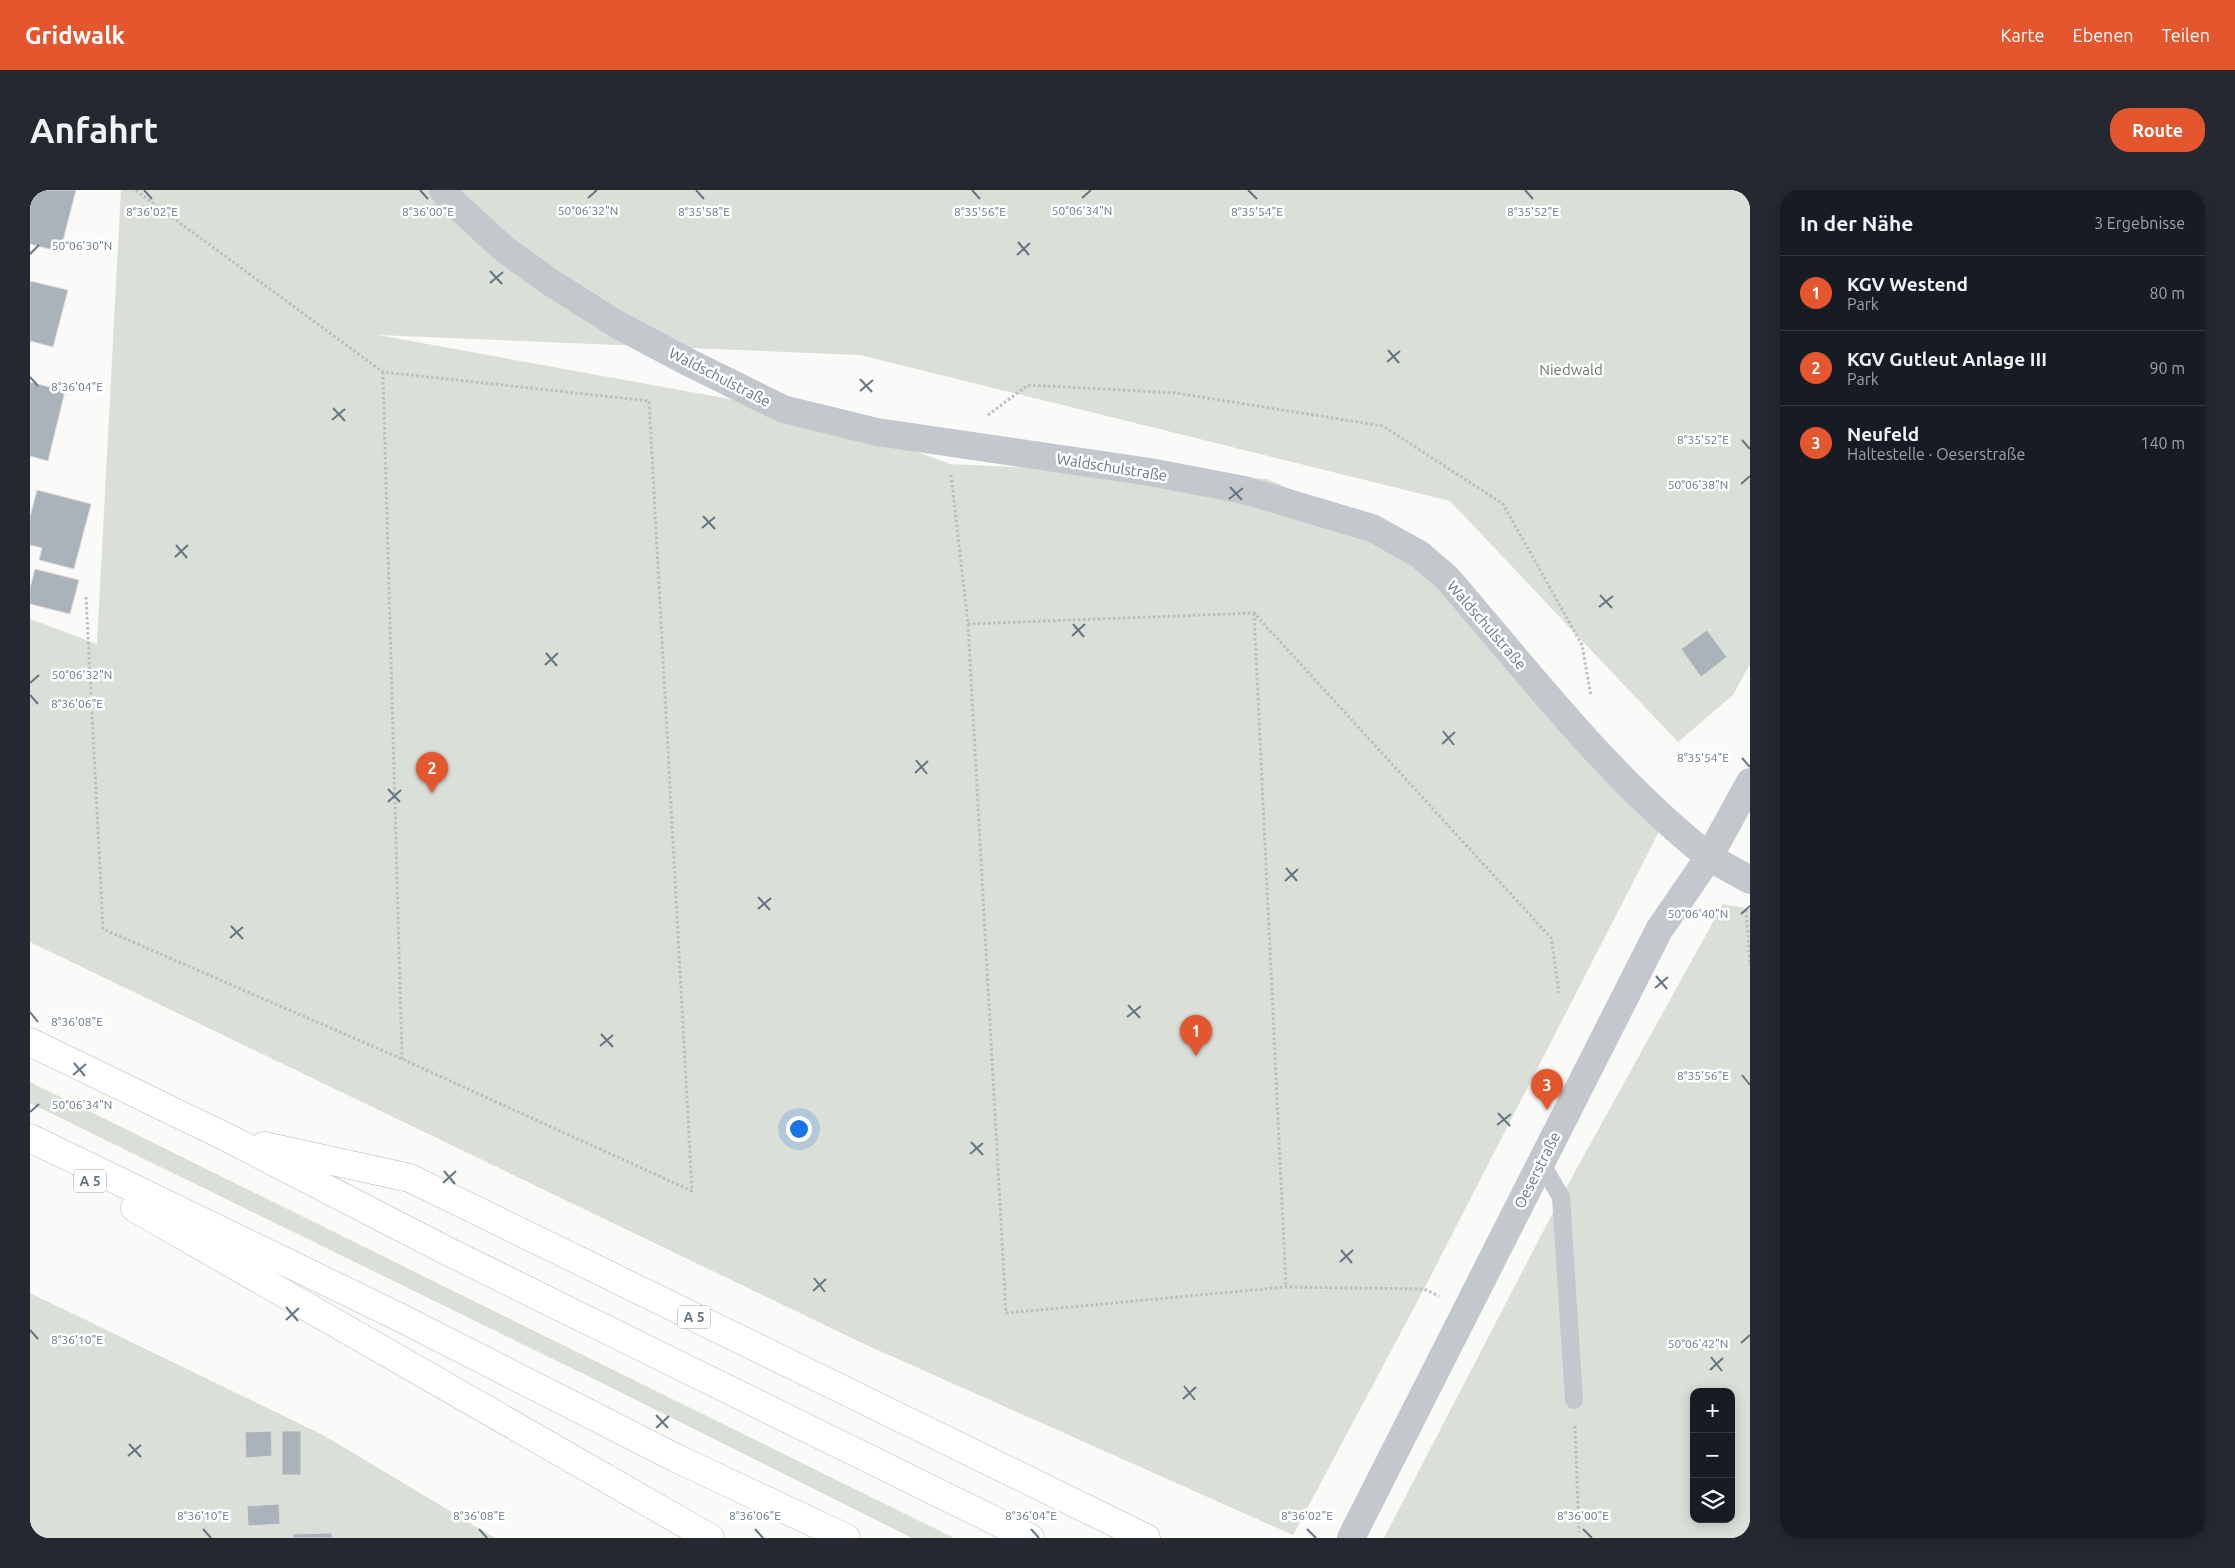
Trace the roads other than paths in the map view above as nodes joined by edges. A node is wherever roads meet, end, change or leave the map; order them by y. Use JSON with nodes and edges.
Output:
{"nodes":[{"id":1,"x":443,"y":190,"type":"edge"},
{"id":2,"x":1750,"y":782,"type":"edge"},
{"id":3,"x":1709,"y":857,"type":"junction"},
{"id":4,"x":1749,"y":880,"type":"edge"},
{"id":5,"x":30,"y":1042,"type":"edge"},
{"id":6,"x":30,"y":1138,"type":"edge"},
{"id":7,"x":228,"y":1138,"type":"junction"},
{"id":8,"x":30,"y":1143,"type":"edge"},
{"id":9,"x":1541,"y":1163,"type":"junction"},
{"id":10,"x":1574,"y":1400,"type":"road end"},
{"id":11,"x":710,"y":1538,"type":"edge"},
{"id":12,"x":846,"y":1538,"type":"edge"},
{"id":13,"x":1030,"y":1538,"type":"edge"},
{"id":14,"x":1146,"y":1538,"type":"edge"},
{"id":15,"x":1351,"y":1538,"type":"edge"}],
"edges":[{"from":1,"to":3,"type":"street","name":"Waldschulstraße"},
{"from":2,"to":3,"type":"street","name":"Oeserstraße"},
{"from":3,"to":4,"type":"street","name":"Waldschulstraße"},
{"from":3,"to":9,"type":"street","name":"Oeserstraße"},
{"from":5,"to":7,"type":"highway","number":"A 5"},
{"from":6,"to":12,"type":"highway","number":"A 5"},
{"from":7,"to":13,"type":"highway","number":"A 5"},
{"from":7,"to":14,"type":"highway","number":"A 5"},
{"from":8,"to":11,"type":"highway","number":"A 5"},
{"from":9,"to":10,"type":"lane"},
{"from":9,"to":15,"type":"street","name":"Oeserstraße"}]}
